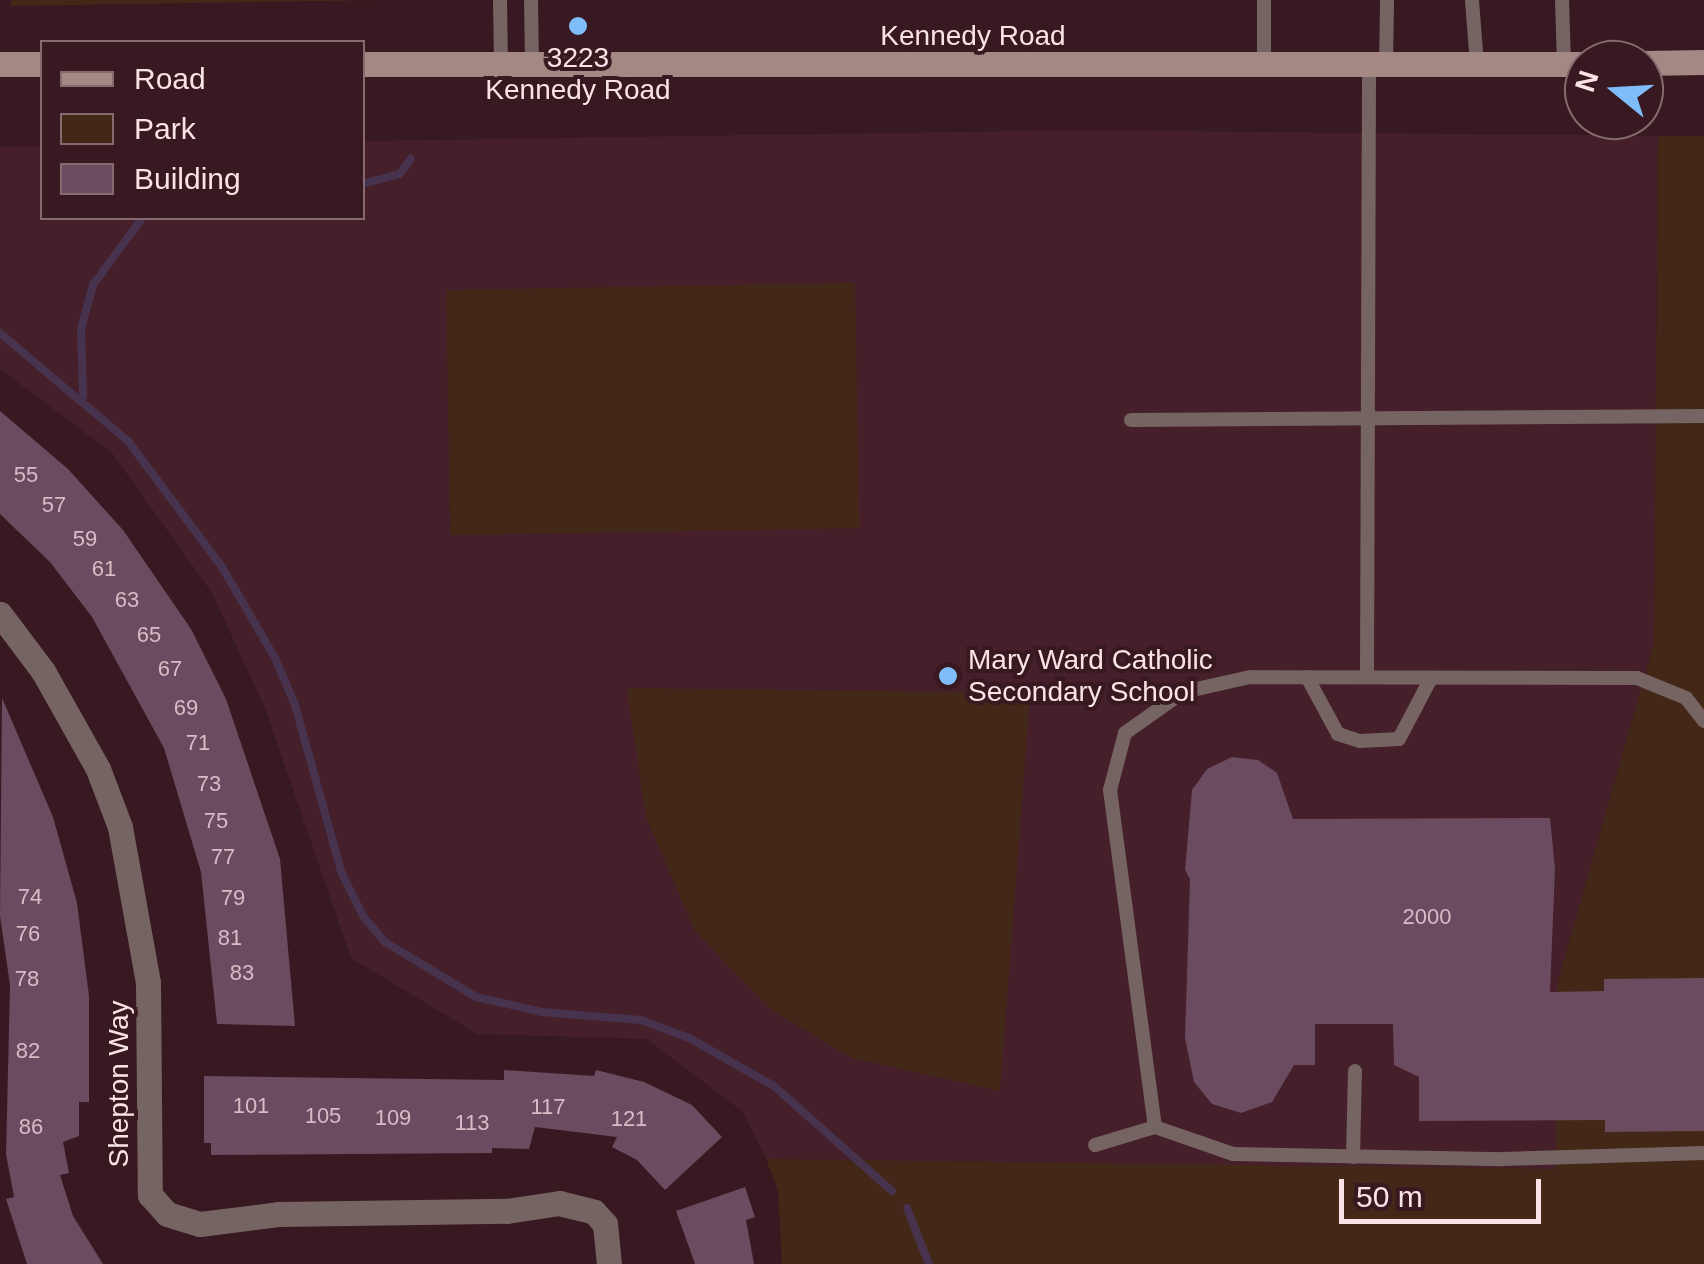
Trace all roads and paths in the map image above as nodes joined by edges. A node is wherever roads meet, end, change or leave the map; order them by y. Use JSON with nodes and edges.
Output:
{"nodes":[{"id":1,"x":500,"y":0,"type":"edge"},
{"id":2,"x":532,"y":0,"type":"edge"},
{"id":3,"x":1264,"y":0,"type":"edge"},
{"id":4,"x":1388,"y":0,"type":"edge"},
{"id":5,"x":1472,"y":0,"type":"edge"},
{"id":6,"x":1562,"y":0,"type":"edge"},
{"id":7,"x":1570,"y":40,"type":"edge"},
{"id":8,"x":1704,"y":62,"type":"edge"},
{"id":9,"x":1664,"y":63,"type":"edge"},
{"id":10,"x":0,"y":64,"type":"edge"},
{"id":11,"x":40,"y":64,"type":"edge"},
{"id":12,"x":365,"y":64,"type":"edge"},
{"id":13,"x":501,"y":64,"type":"junction"},
{"id":14,"x":1564,"y":64,"type":"edge"},
{"id":15,"x":532,"y":65,"type":"junction"},
{"id":16,"x":1477,"y":65,"type":"junction"},
{"id":17,"x":1264,"y":66,"type":"junction"},
{"id":18,"x":1377,"y":66,"type":"junction"},
{"id":19,"x":1704,"y":416,"type":"edge"},
{"id":20,"x":1368,"y":418,"type":"junction"},
{"id":21,"x":1130,"y":420,"type":"dead end"},
{"id":22,"x":0,"y":614,"type":"edge"},
{"id":23,"x":1307,"y":677,"type":"junction"},
{"id":24,"x":1367,"y":677,"type":"junction"},
{"id":25,"x":1431,"y":678,"type":"junction"},
{"id":26,"x":1704,"y":721,"type":"edge"},
{"id":27,"x":1355,"y":1071,"type":"dead end"},
{"id":28,"x":1155,"y":1127,"type":"junction"},
{"id":29,"x":1096,"y":1144,"type":"dead end"},
{"id":30,"x":1704,"y":1154,"type":"edge"},
{"id":31,"x":1353,"y":1156,"type":"junction"},
{"id":32,"x":609,"y":1264,"type":"edge"}],
"edges":[{"from":1,"to":13,"type":"lane"},
{"from":2,"to":15,"type":"lane"},
{"from":3,"to":17,"type":"lane"},
{"from":4,"to":18,"type":"lane"},
{"from":5,"to":16,"type":"lane"},
{"from":6,"to":7,"type":"lane"},
{"from":8,"to":9,"type":"main road"},
{"from":10,"to":11,"type":"main road"},
{"from":12,"to":13,"type":"main road","name":"Kennedy Road"},
{"from":13,"to":15,"type":"main road","name":"Kennedy Road"},
{"from":14,"to":16,"type":"main road","name":"Kennedy Road"},
{"from":15,"to":17,"type":"main road","name":"Kennedy Road"},
{"from":16,"to":18,"type":"main road","name":"Kennedy Road"},
{"from":17,"to":18,"type":"main road","name":"Kennedy Road"},
{"from":18,"to":20,"type":"lane"},
{"from":19,"to":20,"type":"lane"},
{"from":20,"to":21,"type":"lane"},
{"from":20,"to":24,"type":"lane"},
{"from":22,"to":32,"type":"street","name":"Shepton Way"},
{"from":23,"to":24,"type":"lane"},
{"from":23,"to":25,"type":"lane"},
{"from":23,"to":28,"type":"lane"},
{"from":24,"to":25,"type":"lane"},
{"from":25,"to":26,"type":"lane"},
{"from":27,"to":31,"type":"lane"},
{"from":28,"to":29,"type":"lane"},
{"from":28,"to":31,"type":"lane"},
{"from":30,"to":31,"type":"lane"}]}
